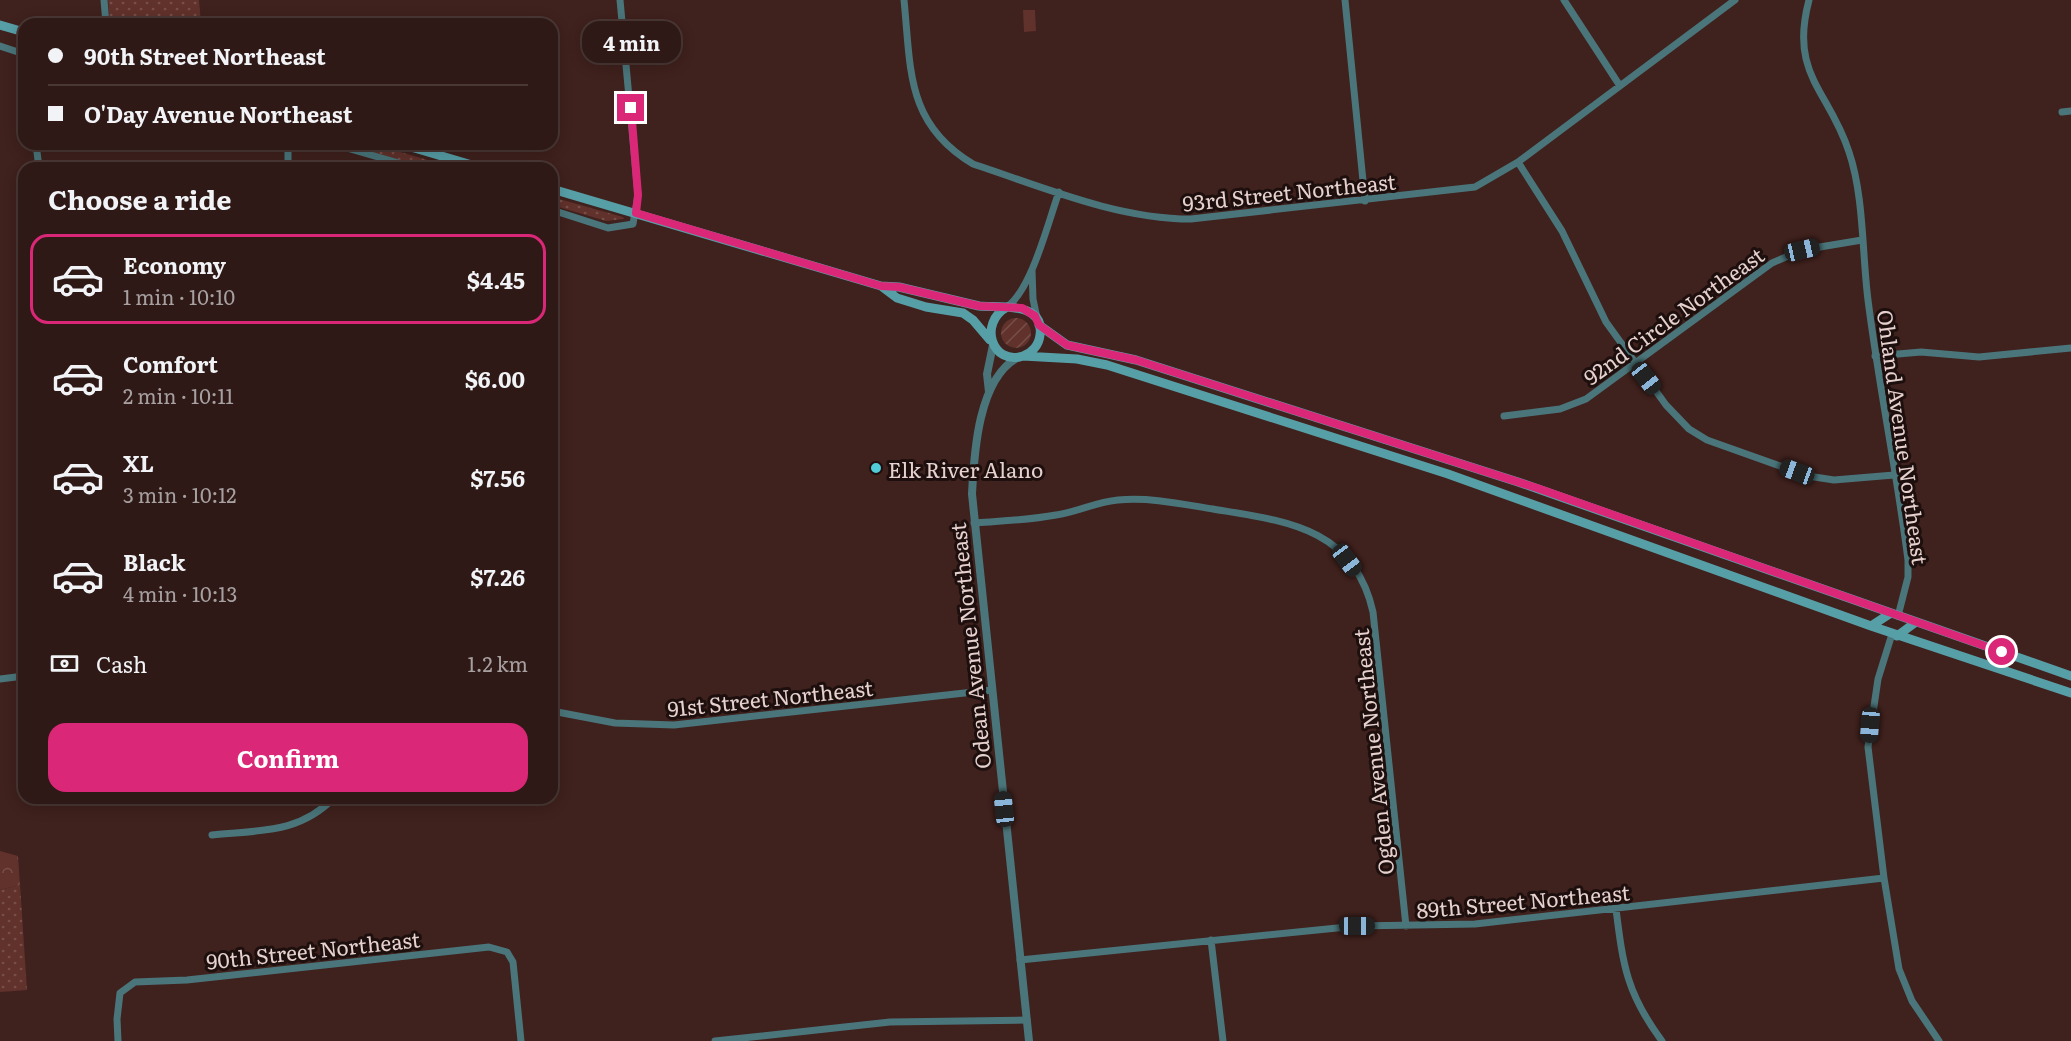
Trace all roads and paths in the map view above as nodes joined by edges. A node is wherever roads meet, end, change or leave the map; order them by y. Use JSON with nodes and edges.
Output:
{"nodes":[{"id":1,"x":104,"y":0,"type":"edge"},
{"id":2,"x":620,"y":0,"type":"edge"},
{"id":3,"x":904,"y":0,"type":"edge"},
{"id":4,"x":1345,"y":0,"type":"edge"},
{"id":5,"x":1564,"y":0,"type":"edge"},
{"id":6,"x":1736,"y":0,"type":"edge"},
{"id":7,"x":1809,"y":0,"type":"edge"},
{"id":8,"x":106,"y":18,"type":"edge"},
{"id":9,"x":0,"y":25,"type":"edge"},
{"id":10,"x":18,"y":30,"type":"edge"},
{"id":11,"x":0,"y":46,"type":"edge"},
{"id":12,"x":18,"y":52,"type":"edge"},
{"id":13,"x":1620,"y":86,"type":"junction"},
{"id":14,"x":2071,"y":111,"type":"edge"},
{"id":15,"x":2062,"y":112,"type":"dead end"},
{"id":16,"x":354,"y":150,"type":"edge"},
{"id":17,"x":421,"y":150,"type":"edge"},
{"id":18,"x":395,"y":162,"type":"edge"},
{"id":19,"x":462,"y":162,"type":"edge"},
{"id":20,"x":1518,"y":162,"type":"junction"},
{"id":21,"x":558,"y":191,"type":"edge"},
{"id":22,"x":1059,"y":192,"type":"junction"},
{"id":23,"x":1365,"y":201,"type":"junction"},
{"id":24,"x":558,"y":212,"type":"edge"},
{"id":25,"x":636,"y":213,"type":"junction"},
{"id":26,"x":1862,"y":240,"type":"junction"},
{"id":27,"x":1032,"y":270,"type":"junction"},
{"id":28,"x":881,"y":286,"type":"junction"},
{"id":29,"x":1006,"y":307,"type":"junction"},
{"id":30,"x":1039,"y":324,"type":"junction"},
{"id":31,"x":993,"y":344,"type":"junction"},
{"id":32,"x":2071,"y":348,"type":"edge"},
{"id":33,"x":1021,"y":356,"type":"junction"},
{"id":34,"x":1875,"y":356,"type":"junction"},
{"id":35,"x":1635,"y":365,"type":"junction"},
{"id":36,"x":989,"y":392,"type":"junction"},
{"id":37,"x":1504,"y":416,"type":"dead end"},
{"id":38,"x":1894,"y":474,"type":"junction"},
{"id":39,"x":974,"y":524,"type":"junction"},
{"id":40,"x":1895,"y":614,"type":"junction"},
{"id":41,"x":1916,"y":622,"type":"junction"},
{"id":42,"x":1871,"y":627,"type":"junction"},
{"id":43,"x":1895,"y":635,"type":"junction"},
{"id":44,"x":18,"y":676,"type":"edge"},
{"id":45,"x":2071,"y":676,"type":"edge"},
{"id":46,"x":0,"y":678,"type":"edge"},
{"id":47,"x":992,"y":690,"type":"junction"},
{"id":48,"x":2071,"y":693,"type":"edge"},
{"id":49,"x":558,"y":712,"type":"edge"},
{"id":50,"x":326,"y":804,"type":"edge"},
{"id":51,"x":212,"y":835,"type":"dead end"},
{"id":52,"x":1884,"y":879,"type":"junction"},
{"id":53,"x":1616,"y":909,"type":"junction"},
{"id":54,"x":1406,"y":926,"type":"junction"},
{"id":55,"x":1211,"y":940,"type":"junction"},
{"id":56,"x":1020,"y":960,"type":"junction"},
{"id":57,"x":1027,"y":1020,"type":"junction"},
{"id":58,"x":118,"y":1041,"type":"edge"},
{"id":59,"x":521,"y":1041,"type":"edge"},
{"id":60,"x":715,"y":1041,"type":"edge"},
{"id":61,"x":1029,"y":1041,"type":"edge"},
{"id":62,"x":1223,"y":1041,"type":"edge"},
{"id":63,"x":1662,"y":1041,"type":"edge"},
{"id":64,"x":1940,"y":1041,"type":"edge"}],
"edges":[{"from":1,"to":8,"type":"street"},
{"from":2,"to":25,"type":"street"},
{"from":3,"to":22,"type":"street"},
{"from":4,"to":23,"type":"street"},
{"from":5,"to":13,"type":"street"},
{"from":6,"to":13,"type":"street","name":"93rd Street Northeast"},
{"from":7,"to":26,"type":"street","name":"Ohland Avenue Northeast"},
{"from":9,"to":10,"type":"main road"},
{"from":11,"to":12,"type":"street"},
{"from":13,"to":20,"type":"street","name":"93rd Street Northeast"},
{"from":14,"to":15,"type":"street"},
{"from":16,"to":18,"type":"street"},
{"from":17,"to":19,"type":"main road"},
{"from":20,"to":23,"type":"street","name":"93rd Street Northeast"},
{"from":20,"to":35,"type":"street"},
{"from":21,"to":25,"type":"main road"},
{"from":22,"to":23,"type":"street","name":"93rd Street Northeast"},
{"from":22,"to":27,"type":"street"},
{"from":24,"to":25,"type":"street"},
{"from":25,"to":28,"type":"main road"},
{"from":26,"to":34,"type":"street","name":"Ohland Avenue Northeast"},
{"from":26,"to":35,"type":"street","name":"92nd Circle Northeast"},
{"from":27,"to":29,"type":"street"},
{"from":27,"to":30,"type":"street"},
{"from":28,"to":29,"type":"main road"},
{"from":28,"to":31,"type":"main road"},
{"from":29,"to":30,"type":"main road"},
{"from":29,"to":31,"type":"main road"},
{"from":30,"to":33,"type":"main road"},
{"from":30,"to":40,"type":"main road"},
{"from":31,"to":33,"type":"main road"},
{"from":31,"to":36,"type":"street","name":"Odean Avenue Northeast"},
{"from":32,"to":34,"type":"street"},
{"from":33,"to":36,"type":"street","name":"Odean Avenue Northeast"},
{"from":33,"to":42,"type":"main road"},
{"from":34,"to":38,"type":"street","name":"Ohland Avenue Northeast"},
{"from":35,"to":37,"type":"street","name":"92nd Circle Northeast"},
{"from":35,"to":38,"type":"street"},
{"from":36,"to":39,"type":"street","name":"Odean Avenue Northeast"},
{"from":38,"to":40,"type":"street","name":"Ohland Avenue Northeast"},
{"from":39,"to":47,"type":"street","name":"Odean Avenue Northeast"},
{"from":39,"to":54,"type":"street","name":"Ogden Avenue Northeast"},
{"from":40,"to":41,"type":"main road"},
{"from":40,"to":42,"type":"main road"},
{"from":41,"to":43,"type":"main road"},
{"from":41,"to":45,"type":"main road"},
{"from":42,"to":43,"type":"main road"},
{"from":43,"to":48,"type":"main road"},
{"from":43,"to":52,"type":"street"},
{"from":44,"to":46,"type":"street"},
{"from":47,"to":49,"type":"street","name":"91st Street Northeast"},
{"from":47,"to":56,"type":"street","name":"Odean Avenue Northeast"},
{"from":50,"to":51,"type":"street"},
{"from":52,"to":53,"type":"street","name":"89th Street Northeast"},
{"from":52,"to":64,"type":"street"},
{"from":53,"to":54,"type":"street","name":"89th Street Northeast"},
{"from":53,"to":63,"type":"street"},
{"from":54,"to":55,"type":"street","name":"89th Street Northeast"},
{"from":55,"to":56,"type":"street","name":"89th Street Northeast"},
{"from":55,"to":62,"type":"street"},
{"from":56,"to":57,"type":"street","name":"Odean Avenue Northeast"},
{"from":57,"to":60,"type":"street"},
{"from":57,"to":61,"type":"street","name":"Odean Avenue Northeast"},
{"from":58,"to":59,"type":"street","name":"90th Street Northeast"}]}
